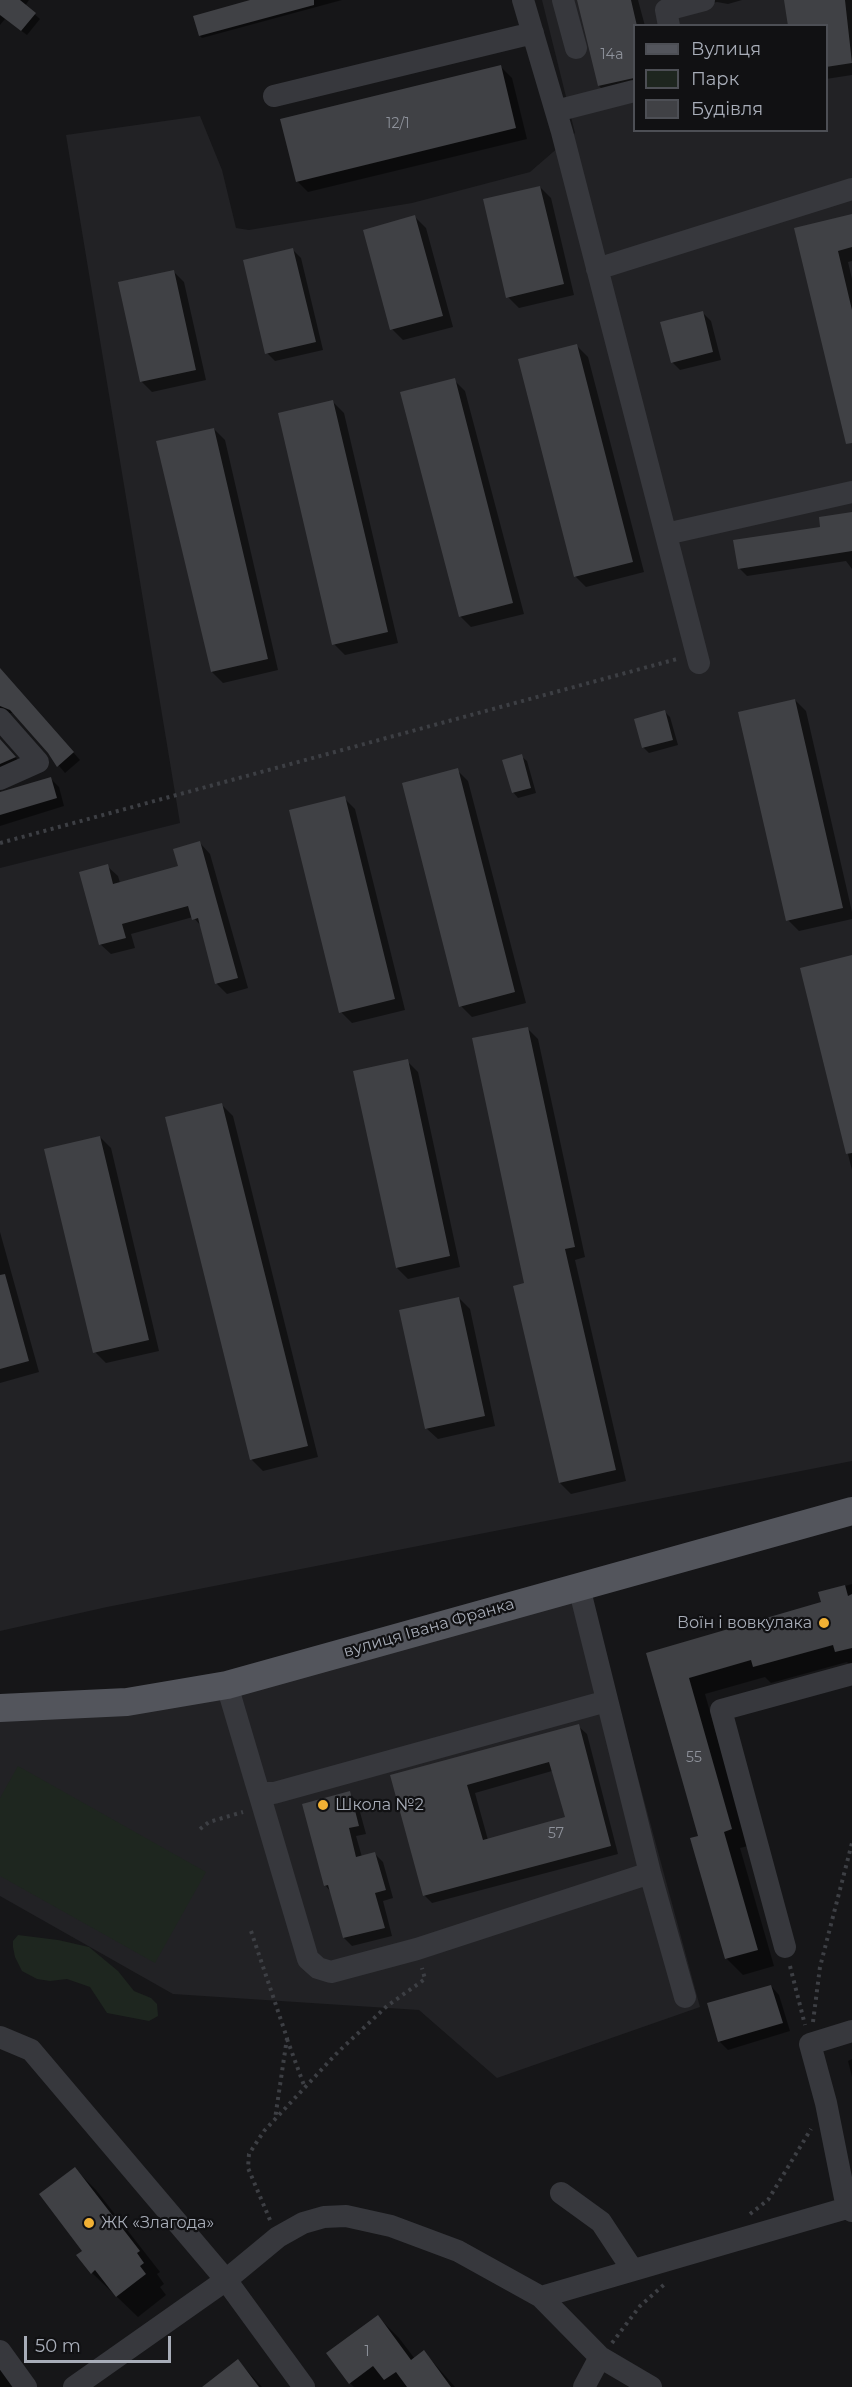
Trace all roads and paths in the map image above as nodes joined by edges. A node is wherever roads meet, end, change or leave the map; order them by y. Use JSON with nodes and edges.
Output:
{"nodes":[{"id":1,"x":523,"y":0,"type":"edge"},
{"id":2,"x":563,"y":0,"type":"edge"},
{"id":3,"x":704,"y":0,"type":"edge"},
{"id":4,"x":669,"y":24,"type":"edge"},
{"id":5,"x":533,"y":33,"type":"junction"},
{"id":6,"x":576,"y":48,"type":"dead end"},
{"id":7,"x":633,"y":91,"type":"edge"},
{"id":8,"x":274,"y":96,"type":"dead end"},
{"id":9,"x":556,"y":111,"type":"junction"},
{"id":10,"x":852,"y":189,"type":"edge"},
{"id":11,"x":597,"y":268,"type":"junction"},
{"id":12,"x":852,"y":492,"type":"edge"},
{"id":13,"x":666,"y":534,"type":"junction"},
{"id":14,"x":698,"y":658,"type":"joint"},
{"id":15,"x":0,"y":719,"type":"edge"},
{"id":16,"x":0,"y":779,"type":"edge"},
{"id":17,"x":0,"y":843,"type":"edge"},
{"id":18,"x":852,"y":1511,"type":"edge"},
{"id":19,"x":579,"y":1587,"type":"junction"},
{"id":20,"x":852,"y":1674,"type":"edge"},
{"id":21,"x":227,"y":1685,"type":"junction"},
{"id":22,"x":607,"y":1701,"type":"junction"},
{"id":23,"x":0,"y":1708,"type":"edge"},
{"id":24,"x":261,"y":1800,"type":"junction"},
{"id":25,"x":200,"y":1829,"type":"dead end"},
{"id":26,"x":852,"y":1843,"type":"edge"},
{"id":27,"x":650,"y":1873,"type":"junction"},
{"id":28,"x":251,"y":1931,"type":"dead end"},
{"id":29,"x":785,"y":1947,"type":"joint"},
{"id":30,"x":417,"y":1949,"type":"junction"},
{"id":31,"x":685,"y":1997,"type":"dead end"},
{"id":32,"x":852,"y":2031,"type":"edge"},
{"id":33,"x":0,"y":2037,"type":"edge"},
{"id":34,"x":287,"y":2038,"type":"junction"},
{"id":35,"x":810,"y":2044,"type":"junction"},
{"id":36,"x":304,"y":2088,"type":"junction"},
{"id":37,"x":275,"y":2120,"type":"junction"},
{"id":38,"x":561,"y":2193,"type":"dead end"},
{"id":39,"x":850,"y":2210,"type":"edge"},
{"id":40,"x":278,"y":2237,"type":"junction"},
{"id":41,"x":632,"y":2269,"type":"junction"},
{"id":42,"x":226,"y":2280,"type":"junction"},
{"id":43,"x":541,"y":2296,"type":"junction"},
{"id":44,"x":0,"y":2350,"type":"edge"},
{"id":45,"x":600,"y":2357,"type":"junction"},
{"id":46,"x":26,"y":2387,"type":"edge"},
{"id":47,"x":74,"y":2387,"type":"edge"},
{"id":48,"x":304,"y":2387,"type":"edge"},
{"id":49,"x":584,"y":2387,"type":"edge"},
{"id":50,"x":651,"y":2387,"type":"edge"}],
"edges":[{"from":1,"to":5,"type":"street"},
{"from":2,"to":6,"type":"street"},
{"from":3,"to":4,"type":"street"},
{"from":5,"to":8,"type":"street"},
{"from":5,"to":9,"type":"street"},
{"from":7,"to":9,"type":"street"},
{"from":9,"to":11,"type":"street"},
{"from":10,"to":11,"type":"street"},
{"from":11,"to":13,"type":"street"},
{"from":12,"to":13,"type":"street"},
{"from":13,"to":14,"type":"street"},
{"from":14,"to":17,"type":"path"},
{"from":15,"to":16,"type":"street"},
{"from":18,"to":19,"type":"main road","name":"вулиця Івана Франка"},
{"from":19,"to":21,"type":"main road","name":"вулиця Івана Франка"},
{"from":19,"to":22,"type":"street"},
{"from":20,"to":29,"type":"street"},
{"from":21,"to":23,"type":"main road","name":"вулиця Івана Франка"},
{"from":21,"to":24,"type":"street"},
{"from":22,"to":24,"type":"street"},
{"from":22,"to":27,"type":"street"},
{"from":24,"to":25,"type":"path"},
{"from":24,"to":30,"type":"street"},
{"from":26,"to":35,"type":"path"},
{"from":27,"to":30,"type":"street"},
{"from":27,"to":31,"type":"street"},
{"from":28,"to":34,"type":"path"},
{"from":29,"to":35,"type":"path"},
{"from":30,"to":36,"type":"path"},
{"from":32,"to":35,"type":"street"},
{"from":33,"to":42,"type":"street"},
{"from":34,"to":36,"type":"path"},
{"from":34,"to":37,"type":"path"},
{"from":35,"to":39,"type":"street"},
{"from":36,"to":37,"type":"path"},
{"from":37,"to":40,"type":"path"},
{"from":38,"to":41,"type":"street"},
{"from":39,"to":41,"type":"street"},
{"from":40,"to":42,"type":"street"},
{"from":40,"to":43,"type":"street"},
{"from":41,"to":43,"type":"street"},
{"from":42,"to":47,"type":"street"},
{"from":42,"to":48,"type":"street"},
{"from":43,"to":45,"type":"street"},
{"from":44,"to":46,"type":"street"},
{"from":45,"to":49,"type":"street"},
{"from":45,"to":50,"type":"street"}]}
